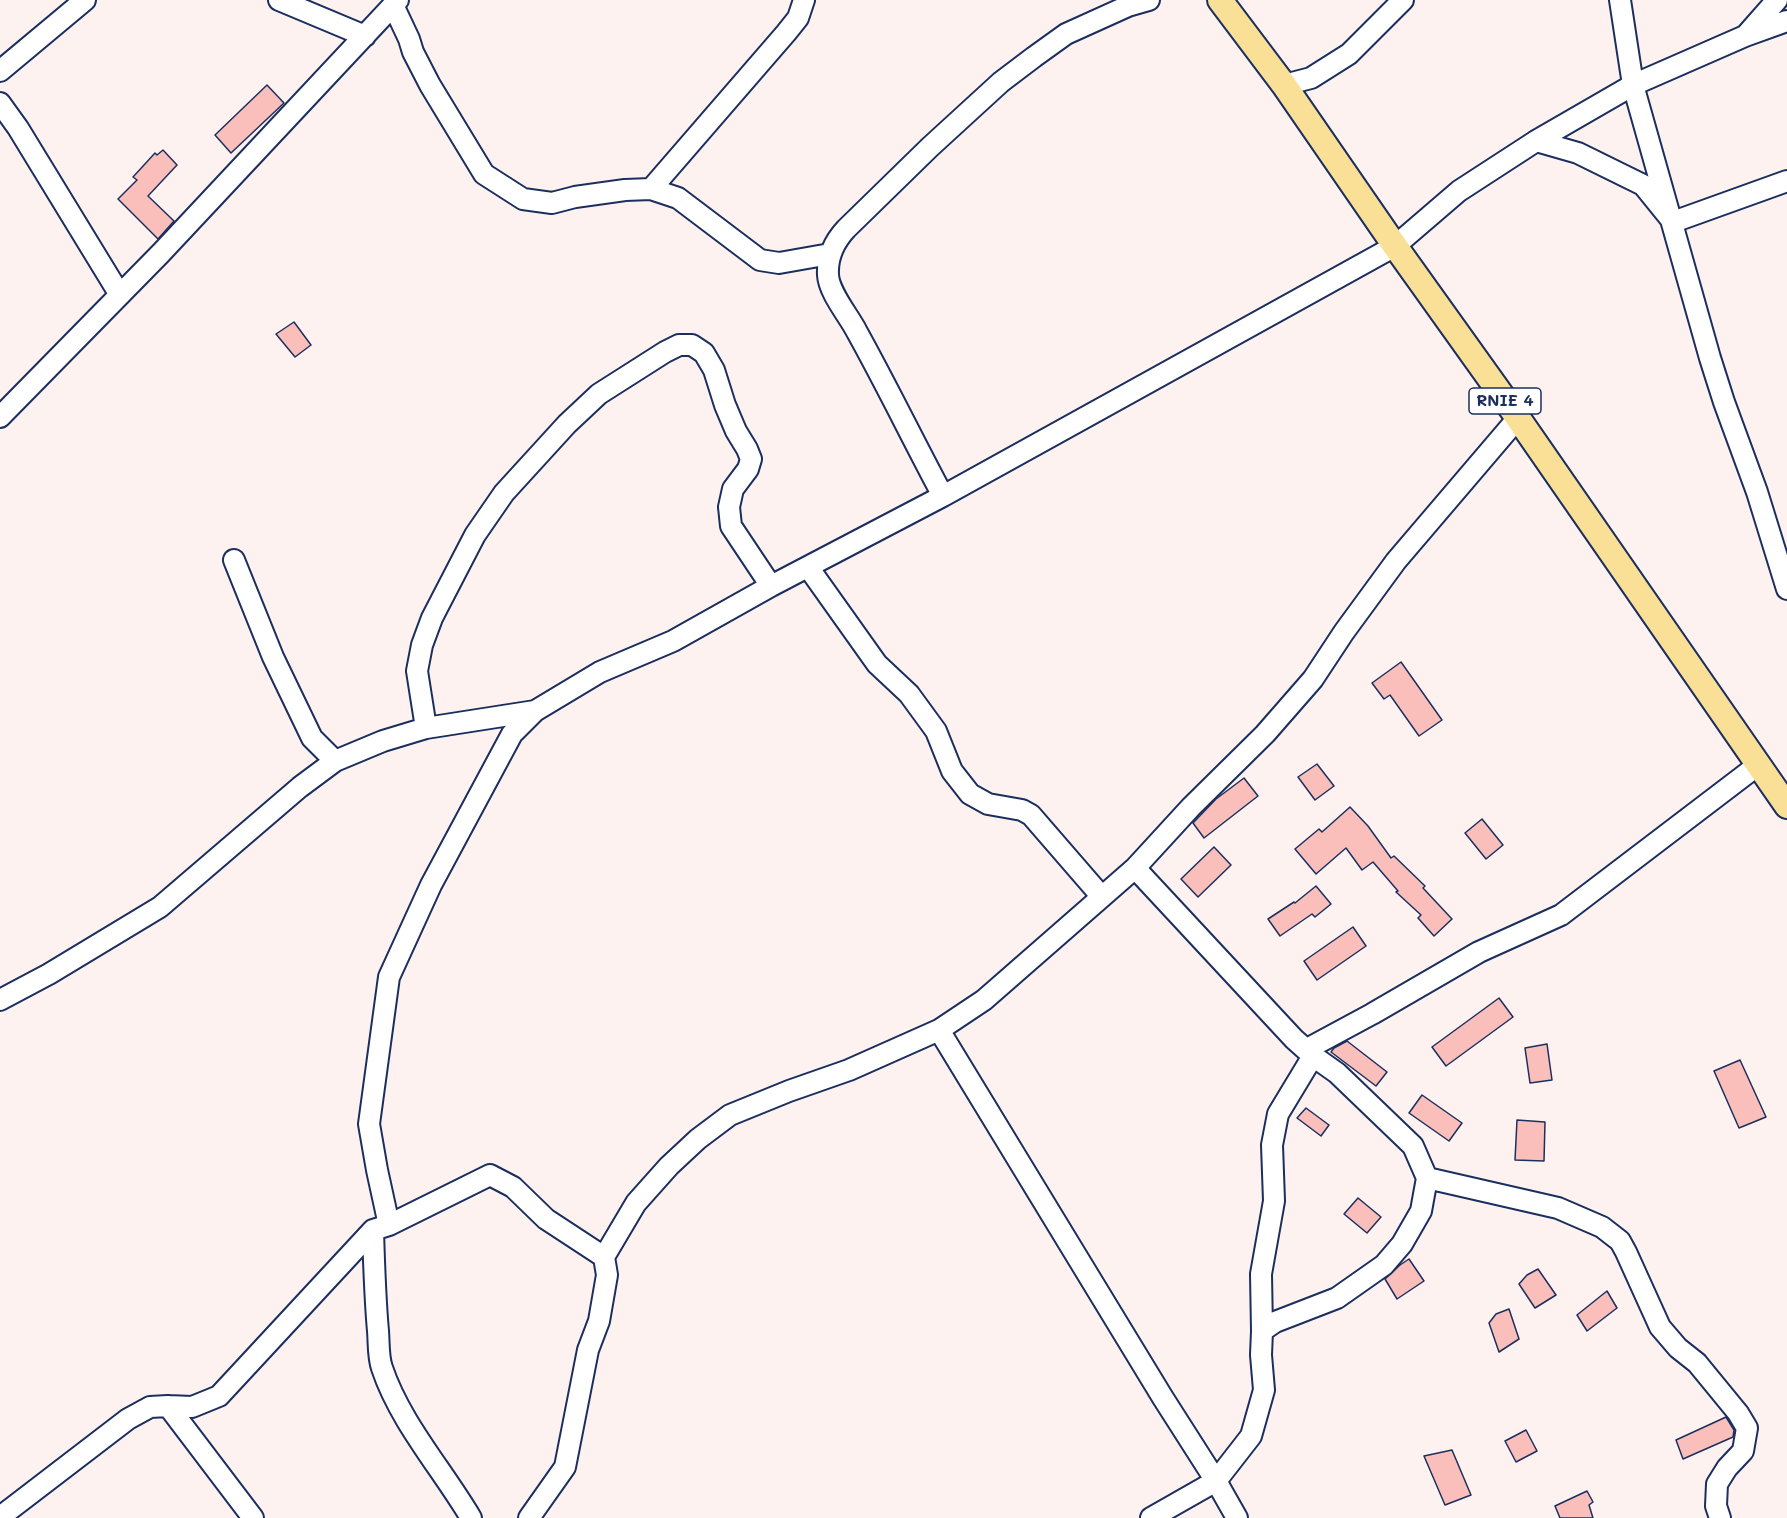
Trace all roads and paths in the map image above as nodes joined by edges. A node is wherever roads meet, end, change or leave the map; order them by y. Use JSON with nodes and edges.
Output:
{"nodes":[{"id":1,"x":85,"y":0,"type":"edge"},
{"id":2,"x":279,"y":0,"type":"edge"},
{"id":3,"x":804,"y":0,"type":"edge"},
{"id":4,"x":1149,"y":0,"type":"edge"},
{"id":5,"x":1220,"y":0,"type":"edge"},
{"id":6,"x":1402,"y":0,"type":"edge"},
{"id":7,"x":1620,"y":0,"type":"edge"},
{"id":8,"x":1777,"y":0,"type":"edge"},
{"id":9,"x":396,"y":3,"type":"edge"},
{"id":10,"x":1787,"y":21,"type":"edge"},
{"id":11,"x":365,"y":36,"type":"junction"},
{"id":12,"x":1745,"y":36,"type":"junction"},
{"id":13,"x":0,"y":71,"type":"edge"},
{"id":14,"x":1284,"y":85,"type":"junction"},
{"id":15,"x":1633,"y":86,"type":"junction"},
{"id":16,"x":0,"y":103,"type":"edge"},
{"id":17,"x":1536,"y":141,"type":"junction"},
{"id":18,"x":1787,"y":181,"type":"edge"},
{"id":19,"x":651,"y":189,"type":"junction"},
{"id":20,"x":1673,"y":222,"type":"junction"},
{"id":21,"x":1395,"y":246,"type":"junction"},
{"id":22,"x":830,"y":254,"type":"junction"},
{"id":23,"x":120,"y":295,"type":"junction"},
{"id":24,"x":0,"y":417,"type":"edge"},
{"id":25,"x":1518,"y":418,"type":"junction"},
{"id":26,"x":943,"y":496,"type":"junction"},
{"id":27,"x":234,"y":560,"type":"dead end"},
{"id":28,"x":808,"y":567,"type":"junction"},
{"id":29,"x":771,"y":586,"type":"junction"},
{"id":30,"x":1787,"y":589,"type":"edge"},
{"id":31,"x":535,"y":711,"type":"junction"},
{"id":32,"x":426,"y":728,"type":"junction"},
{"id":33,"x":335,"y":761,"type":"junction"},
{"id":34,"x":1758,"y":765,"type":"junction"},
{"id":35,"x":1787,"y":806,"type":"edge"},
{"id":36,"x":1135,"y":868,"type":"junction"},
{"id":37,"x":1102,"y":897,"type":"junction"},
{"id":38,"x":0,"y":1000,"type":"edge"},
{"id":39,"x":939,"y":1030,"type":"junction"},
{"id":40,"x":1310,"y":1053,"type":"junction"},
{"id":41,"x":1426,"y":1178,"type":"junction"},
{"id":42,"x":381,"y":1227,"type":"junction"},
{"id":43,"x":604,"y":1257,"type":"junction"},
{"id":44,"x":1262,"y":1331,"type":"junction"},
{"id":45,"x":168,"y":1406,"type":"junction"},
{"id":46,"x":1216,"y":1481,"type":"junction"},
{"id":47,"x":0,"y":1517,"type":"edge"},
{"id":48,"x":253,"y":1518,"type":"edge"},
{"id":49,"x":471,"y":1518,"type":"edge"},
{"id":50,"x":530,"y":1518,"type":"edge"},
{"id":51,"x":1151,"y":1518,"type":"edge"},
{"id":52,"x":1237,"y":1518,"type":"edge"},
{"id":53,"x":1720,"y":1518,"type":"edge"}],
"edges":[{"from":1,"to":13,"type":"street"},
{"from":2,"to":11,"type":"street"},
{"from":3,"to":19,"type":"street"},
{"from":4,"to":22,"type":"street"},
{"from":5,"to":14,"type":"main road","number":"RNIE 4"},
{"from":6,"to":14,"type":"street"},
{"from":7,"to":15,"type":"street"},
{"from":8,"to":12,"type":"street"},
{"from":9,"to":11,"type":"street"},
{"from":9,"to":19,"type":"street"},
{"from":10,"to":12,"type":"street"},
{"from":11,"to":23,"type":"street"},
{"from":12,"to":15,"type":"street"},
{"from":14,"to":21,"type":"main road","number":"RNIE 4"},
{"from":15,"to":17,"type":"street"},
{"from":15,"to":20,"type":"street"},
{"from":16,"to":23,"type":"street"},
{"from":17,"to":20,"type":"street"},
{"from":17,"to":21,"type":"street"},
{"from":18,"to":20,"type":"street"},
{"from":19,"to":22,"type":"street"},
{"from":20,"to":30,"type":"street"},
{"from":21,"to":25,"type":"main road","number":"RNIE 4"},
{"from":21,"to":26,"type":"street"},
{"from":22,"to":26,"type":"street"},
{"from":23,"to":24,"type":"street"},
{"from":25,"to":34,"type":"main road","number":"RNIE 4"},
{"from":25,"to":36,"type":"street"},
{"from":26,"to":28,"type":"street"},
{"from":27,"to":33,"type":"street"},
{"from":28,"to":29,"type":"street"},
{"from":28,"to":37,"type":"street"},
{"from":29,"to":31,"type":"street"},
{"from":29,"to":32,"type":"street"},
{"from":31,"to":32,"type":"street"},
{"from":31,"to":42,"type":"street"},
{"from":32,"to":33,"type":"street"},
{"from":33,"to":38,"type":"street"},
{"from":34,"to":35,"type":"main road","number":"RNIE 4"},
{"from":34,"to":40,"type":"street"},
{"from":36,"to":37,"type":"street"},
{"from":36,"to":40,"type":"street"},
{"from":37,"to":39,"type":"street"},
{"from":39,"to":43,"type":"street"},
{"from":39,"to":46,"type":"street"},
{"from":40,"to":41,"type":"street"},
{"from":40,"to":44,"type":"street"},
{"from":41,"to":44,"type":"street"},
{"from":41,"to":53,"type":"street"},
{"from":42,"to":43,"type":"street"},
{"from":42,"to":45,"type":"street"},
{"from":42,"to":49,"type":"street"},
{"from":43,"to":50,"type":"street"},
{"from":44,"to":46,"type":"street"},
{"from":45,"to":47,"type":"street"},
{"from":45,"to":48,"type":"street"},
{"from":46,"to":51,"type":"street"},
{"from":46,"to":52,"type":"street"}]}
